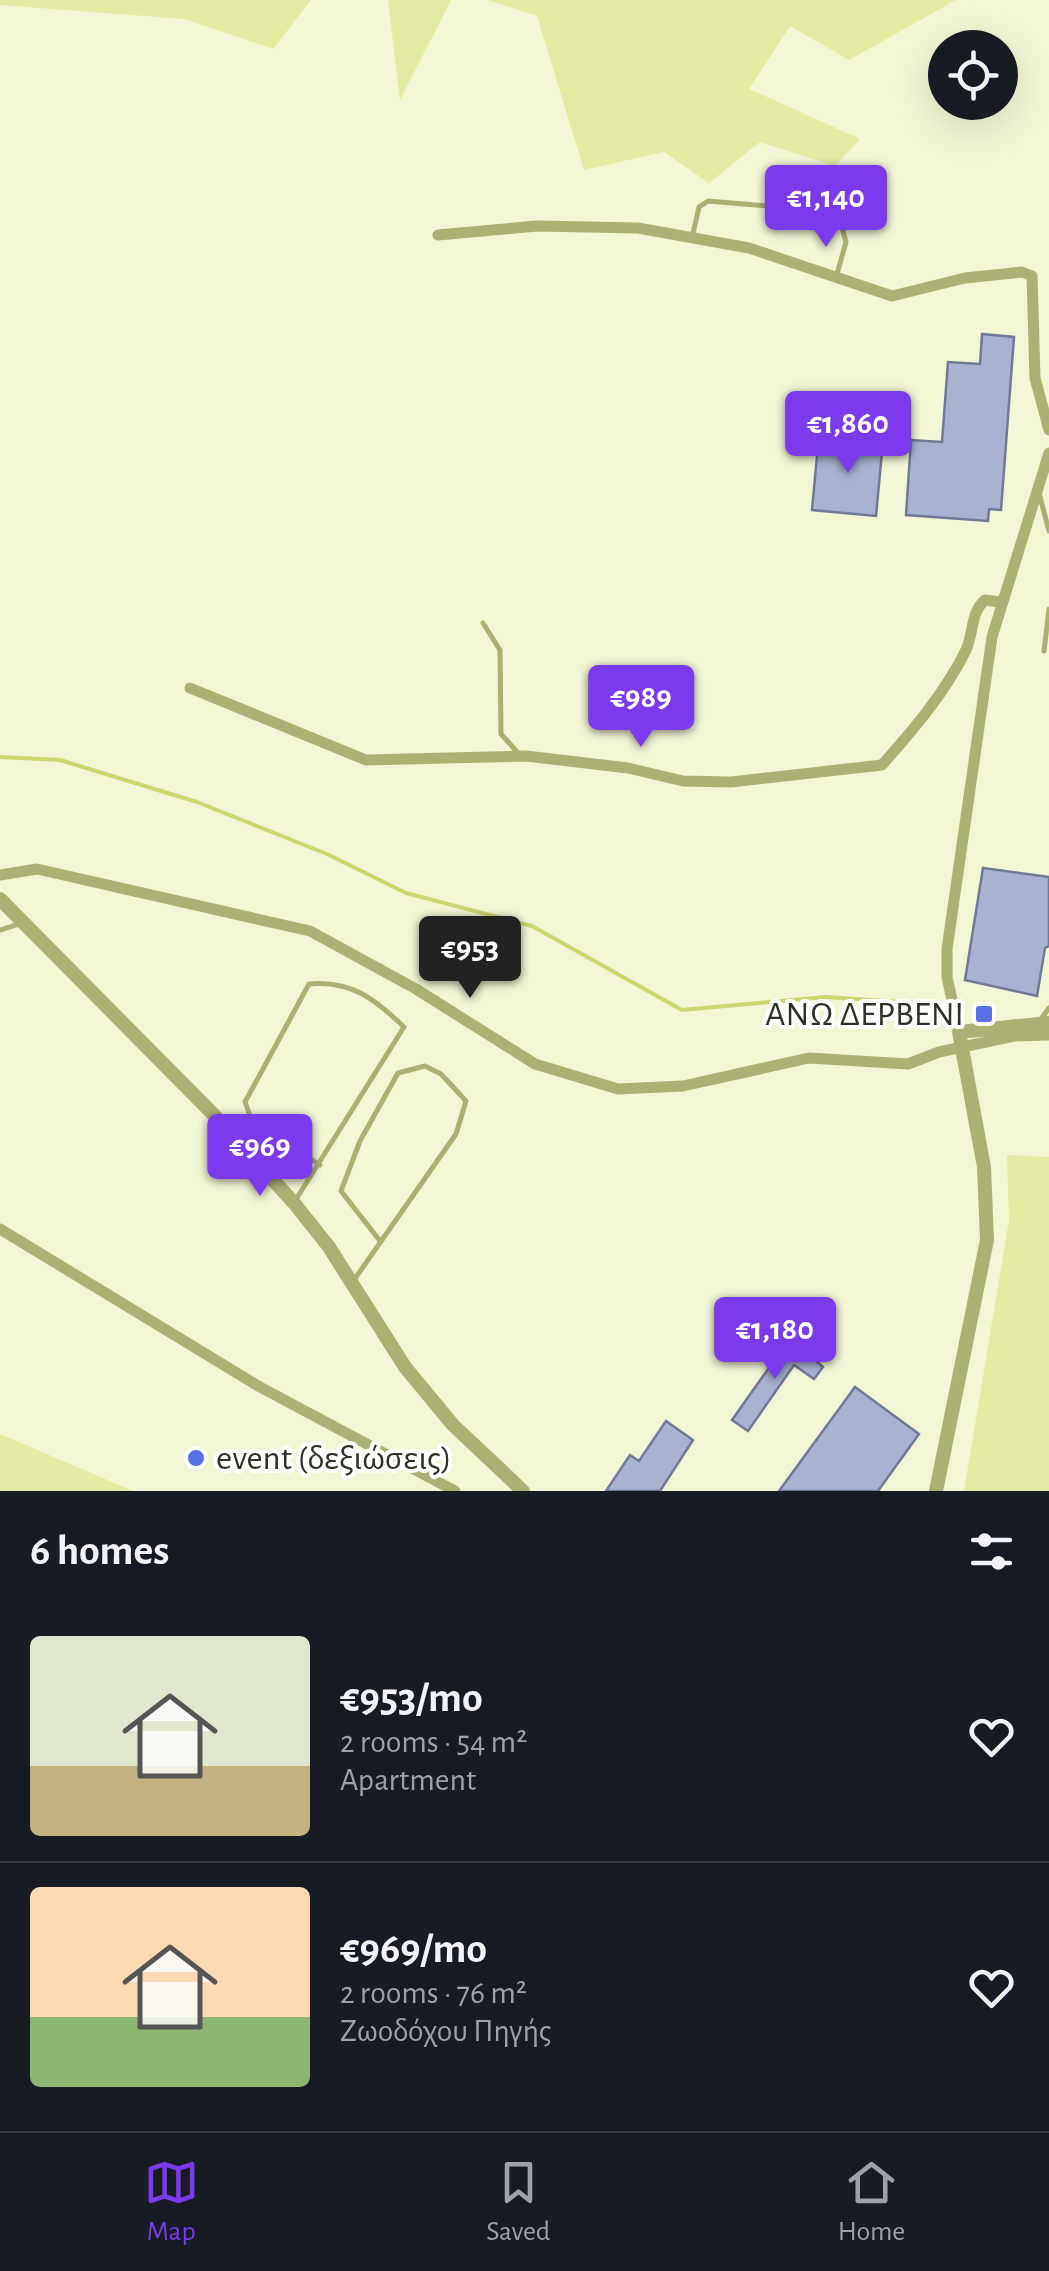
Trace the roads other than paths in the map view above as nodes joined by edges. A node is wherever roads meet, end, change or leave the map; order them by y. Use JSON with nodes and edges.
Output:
{"nodes":[{"id":1,"x":438,"y":234,"type":"dead end"},
{"id":2,"x":692,"y":238,"type":"junction"},
{"id":3,"x":836,"y":277,"type":"junction"},
{"id":4,"x":1049,"y":430,"type":"edge"},
{"id":5,"x":1049,"y":452,"type":"edge"},
{"id":6,"x":1038,"y":490,"type":"junction"},
{"id":7,"x":1049,"y":531,"type":"edge"},
{"id":8,"x":1000,"y":602,"type":"junction"},
{"id":9,"x":1049,"y":608,"type":"edge"},
{"id":10,"x":483,"y":623,"type":"dead end"},
{"id":11,"x":1044,"y":651,"type":"dead end"},
{"id":12,"x":190,"y":688,"type":"dead end"},
{"id":13,"x":526,"y":756,"type":"junction"},
{"id":14,"x":0,"y":876,"type":"edge"},
{"id":15,"x":0,"y":898,"type":"edge"},
{"id":16,"x":24,"y":922,"type":"junction"},
{"id":17,"x":0,"y":930,"type":"edge"},
{"id":18,"x":1049,"y":1008,"type":"edge"},
{"id":19,"x":1046,"y":1027,"type":"edge"},
{"id":20,"x":959,"y":1032,"type":"junction"},
{"id":21,"x":960,"y":1049,"type":"junction"},
{"id":22,"x":320,"y":1165,"type":"junction"},
{"id":23,"x":294,"y":1203,"type":"junction"},
{"id":24,"x":0,"y":1229,"type":"edge"},
{"id":25,"x":380,"y":1241,"type":"junction"},
{"id":26,"x":353,"y":1282,"type":"junction"},
{"id":27,"x":455,"y":1491,"type":"edge"},
{"id":28,"x":522,"y":1491,"type":"edge"},
{"id":29,"x":936,"y":1491,"type":"edge"}],
"edges":[{"from":1,"to":2,"type":"street"},
{"from":2,"to":3,"type":"street"},
{"from":2,"to":3,"type":"lane"},
{"from":3,"to":4,"type":"street"},
{"from":5,"to":6,"type":"street"},
{"from":6,"to":7,"type":"lane"},
{"from":6,"to":8,"type":"street"},
{"from":8,"to":13,"type":"street"},
{"from":8,"to":20,"type":"street"},
{"from":9,"to":11,"type":"lane"},
{"from":10,"to":13,"type":"lane"},
{"from":12,"to":13,"type":"street"},
{"from":14,"to":21,"type":"street"},
{"from":15,"to":16,"type":"street"},
{"from":16,"to":17,"type":"lane"},
{"from":16,"to":23,"type":"street"},
{"from":18,"to":19,"type":"lane"},
{"from":19,"to":20,"type":"street"},
{"from":19,"to":21,"type":"street"},
{"from":20,"to":21,"type":"street"},
{"from":21,"to":29,"type":"street"},
{"from":22,"to":22,"type":"lane"},
{"from":22,"to":23,"type":"lane"},
{"from":23,"to":26,"type":"street"},
{"from":24,"to":27,"type":"street"},
{"from":25,"to":25,"type":"lane"},
{"from":25,"to":26,"type":"lane"},
{"from":26,"to":28,"type":"street"}]}
